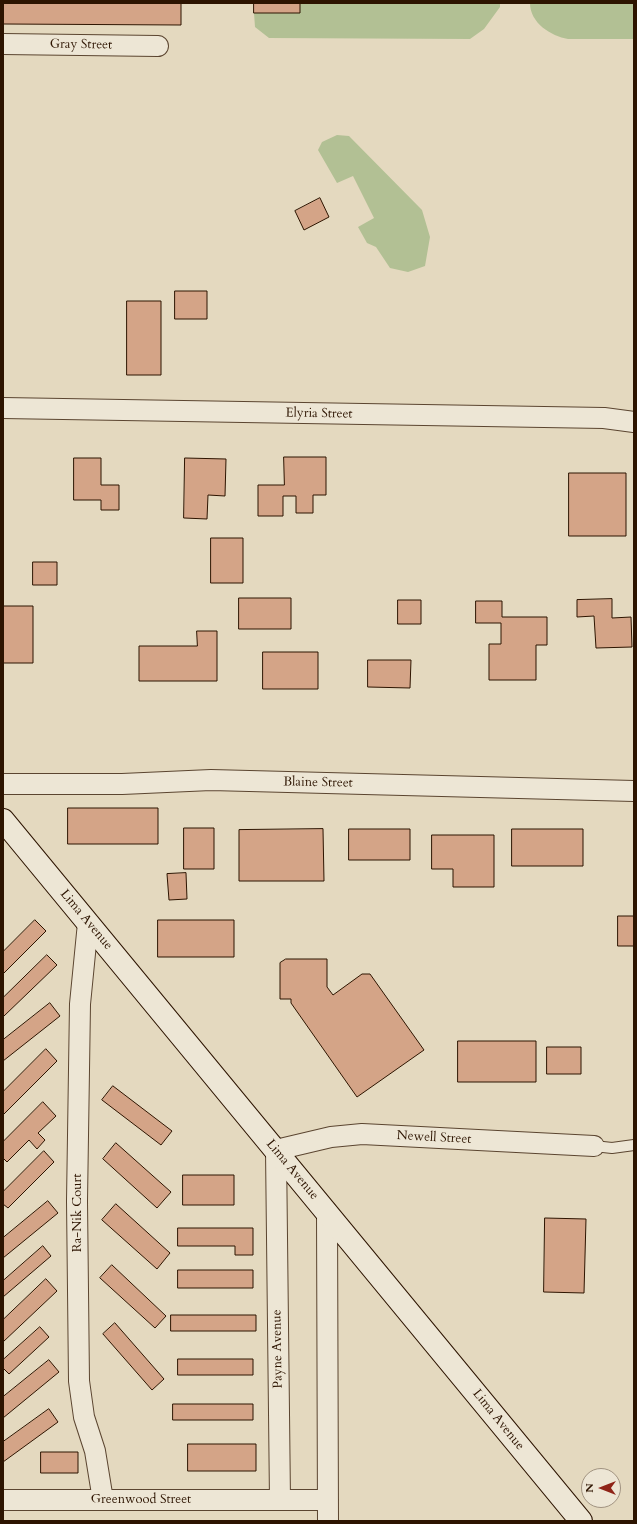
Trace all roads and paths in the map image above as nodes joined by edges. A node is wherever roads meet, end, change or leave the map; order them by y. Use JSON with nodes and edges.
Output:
{"nodes":[{"id":1,"x":3,"y":44,"type":"edge"},
{"id":2,"x":158,"y":46,"type":"dead end"},
{"id":3,"x":3,"y":408,"type":"edge"},
{"id":4,"x":634,"y":422,"type":"edge"},
{"id":5,"x":3,"y":784,"type":"edge"},
{"id":6,"x":634,"y":791,"type":"edge"},
{"id":7,"x":3,"y":820,"type":"edge"},
{"id":8,"x":88,"y":923,"type":"junction"},
{"id":9,"x":634,"y":1145,"type":"edge"},
{"id":10,"x":594,"y":1146,"type":"joint"},
{"id":11,"x":276,"y":1150,"type":"junction"},
{"id":12,"x":328,"y":1212,"type":"junction"},
{"id":13,"x":3,"y":1500,"type":"edge"},
{"id":14,"x":103,"y":1500,"type":"junction"},
{"id":15,"x":280,"y":1500,"type":"junction"},
{"id":16,"x":328,"y":1500,"type":"junction"},
{"id":17,"x":328,"y":1521,"type":"edge"},
{"id":18,"x":581,"y":1521,"type":"edge"}],
"edges":[{"from":1,"to":2,"type":"street","name":"Gray Street"},
{"from":3,"to":4,"type":"street","name":"Elyria Street"},
{"from":5,"to":6,"type":"street","name":"Blaine Street"},
{"from":7,"to":8,"type":"street","name":"Lima Avenue"},
{"from":8,"to":11,"type":"street","name":"Lima Avenue"},
{"from":8,"to":14,"type":"street","name":"Ra-Nik Court"},
{"from":9,"to":10,"type":"lane"},
{"from":10,"to":11,"type":"street","name":"Newell Street"},
{"from":11,"to":12,"type":"street","name":"Lima Avenue"},
{"from":11,"to":15,"type":"street","name":"Payne Avenue"},
{"from":12,"to":16,"type":"street"},
{"from":12,"to":18,"type":"street","name":"Lima Avenue"},
{"from":13,"to":14,"type":"street","name":"Greenwood Street"},
{"from":14,"to":15,"type":"street","name":"Greenwood Street"},
{"from":15,"to":16,"type":"street"},
{"from":16,"to":17,"type":"street"}]}
